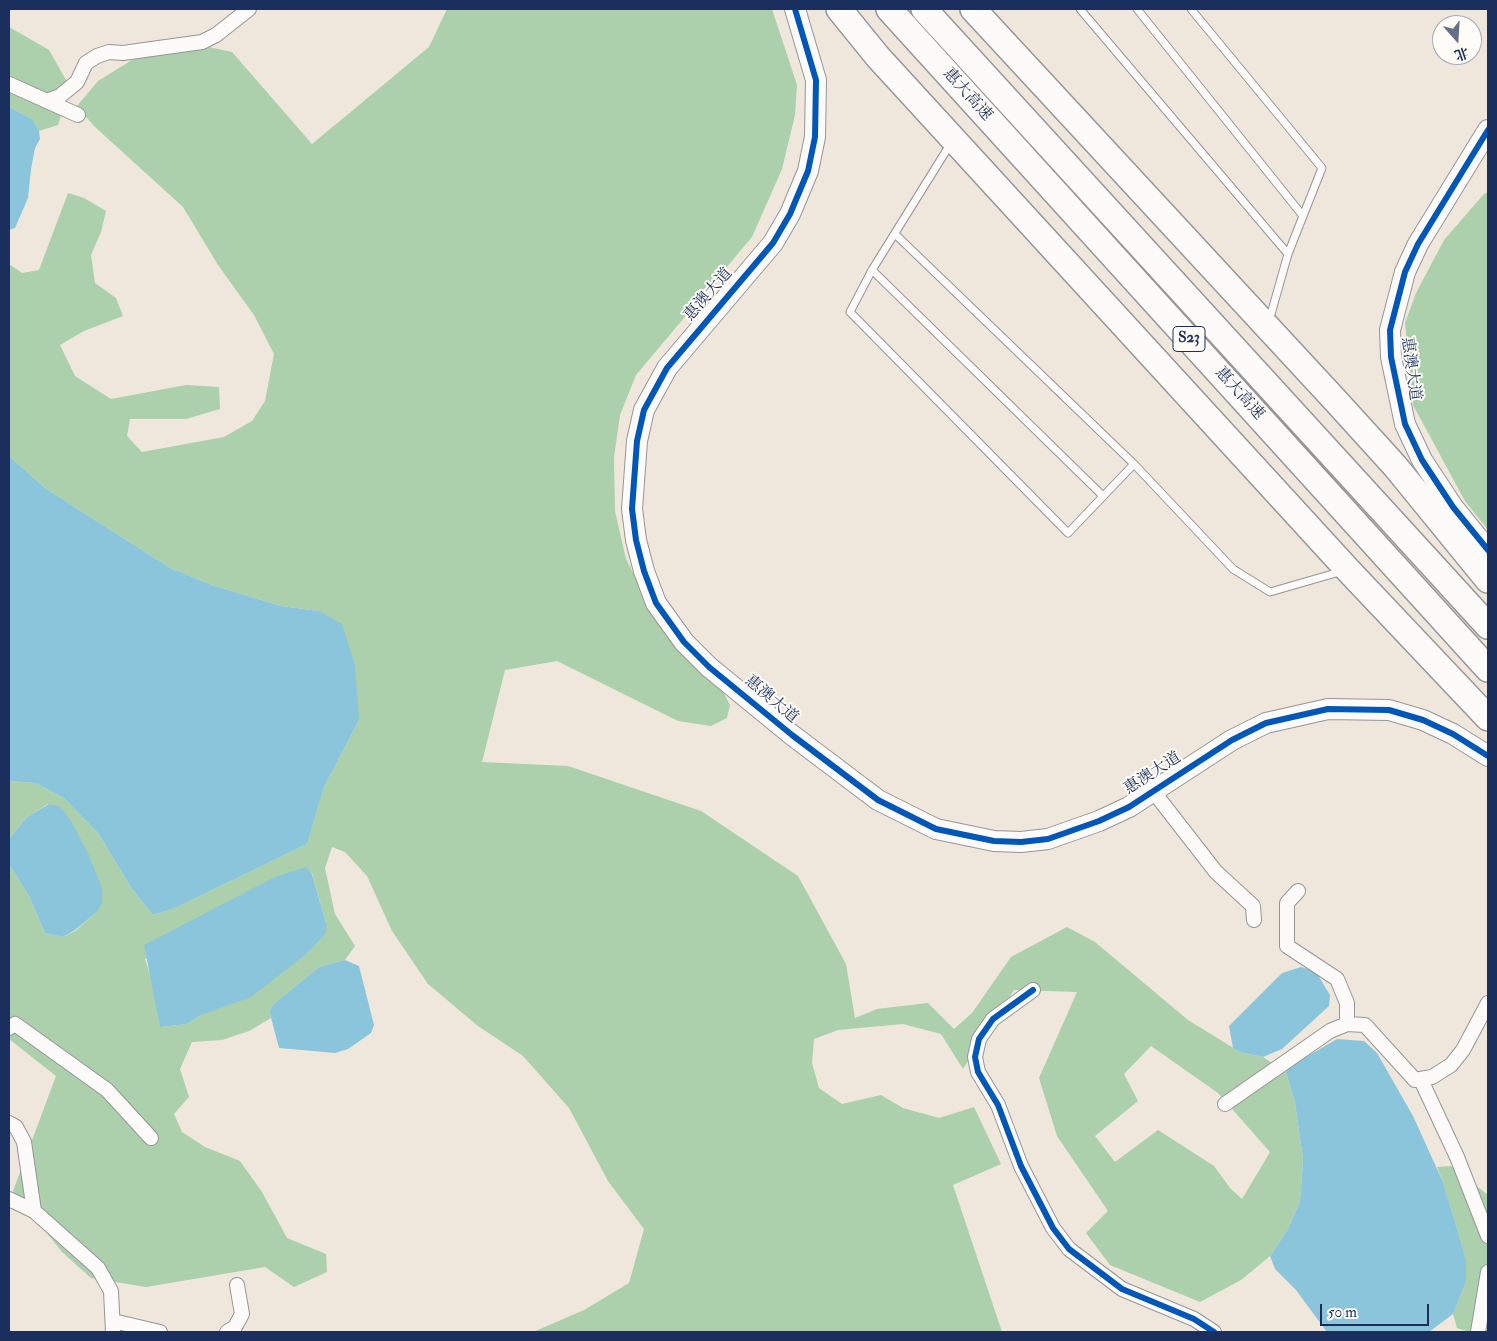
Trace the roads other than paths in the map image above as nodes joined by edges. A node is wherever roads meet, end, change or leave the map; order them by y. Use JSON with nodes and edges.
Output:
{"nodes":[{"id":1,"x":249,"y":9,"type":"edge"},
{"id":2,"x":795,"y":9,"type":"edge"},
{"id":3,"x":839,"y":9,"type":"edge"},
{"id":4,"x":889,"y":9,"type":"edge"},
{"id":5,"x":924,"y":9,"type":"edge"},
{"id":6,"x":974,"y":9,"type":"edge"},
{"id":7,"x":1080,"y":9,"type":"edge"},
{"id":8,"x":1138,"y":9,"type":"edge"},
{"id":9,"x":1191,"y":9,"type":"edge"},
{"id":10,"x":9,"y":84,"type":"edge"},
{"id":11,"x":46,"y":101,"type":"junction"},
{"id":12,"x":78,"y":115,"type":"dead end"},
{"id":13,"x":1488,"y":130,"type":"edge"},
{"id":14,"x":953,"y":138,"type":"junction"},
{"id":15,"x":1303,"y":216,"type":"junction"},
{"id":16,"x":895,"y":234,"type":"junction"},
{"id":17,"x":1288,"y":254,"type":"junction"},
{"id":18,"x":872,"y":270,"type":"junction"},
{"id":19,"x":1267,"y":326,"type":"junction"},
{"id":20,"x":1134,"y":464,"type":"junction"},
{"id":21,"x":1103,"y":496,"type":"junction"},
{"id":22,"x":1488,"y":550,"type":"edge"},
{"id":23,"x":1348,"y":570,"type":"junction"},
{"id":24,"x":1488,"y":580,"type":"edge"},
{"id":25,"x":1488,"y":626,"type":"edge"},
{"id":26,"x":1488,"y":669,"type":"edge"},
{"id":27,"x":1488,"y":718,"type":"edge"},
{"id":28,"x":1488,"y":756,"type":"edge"},
{"id":29,"x":1152,"y":791,"type":"junction"},
{"id":30,"x":1298,"y":891,"type":"dead end"},
{"id":31,"x":1254,"y":920,"type":"dead end"},
{"id":32,"x":1033,"y":990,"type":"dead end"},
{"id":33,"x":1488,"y":1003,"type":"edge"},
{"id":34,"x":1347,"y":1024,"type":"junction"},
{"id":35,"x":9,"y":1028,"type":"edge"},
{"id":36,"x":1422,"y":1080,"type":"junction"},
{"id":37,"x":1224,"y":1104,"type":"dead end"},
{"id":38,"x":9,"y":1122,"type":"edge"},
{"id":39,"x":152,"y":1138,"type":"dead end"},
{"id":40,"x":9,"y":1198,"type":"edge"},
{"id":41,"x":34,"y":1211,"type":"junction"},
{"id":42,"x":1488,"y":1236,"type":"edge"},
{"id":43,"x":1488,"y":1272,"type":"edge"},
{"id":44,"x":237,"y":1285,"type":"dead end"},
{"id":45,"x":113,"y":1326,"type":"edge"},
{"id":46,"x":230,"y":1331,"type":"edge"},
{"id":47,"x":160,"y":1332,"type":"edge"},
{"id":48,"x":1214,"y":1332,"type":"edge"},
{"id":49,"x":1478,"y":1332,"type":"edge"}],
"edges":[{"from":1,"to":11,"type":"street"},
{"from":2,"to":29,"type":"street","name":"惠澳大道"},
{"from":3,"to":14,"type":"highway"},
{"from":4,"to":26,"type":"highway","name":"惠大高速","number":"S23"},
{"from":5,"to":25,"type":"highway","name":"惠大高速","number":"S23"},
{"from":6,"to":19,"type":"highway"},
{"from":7,"to":17,"type":"lane"},
{"from":8,"to":15,"type":"lane"},
{"from":9,"to":15,"type":"lane"},
{"from":10,"to":11,"type":"street"},
{"from":11,"to":12,"type":"street"},
{"from":13,"to":22,"type":"street","name":"惠澳大道"},
{"from":14,"to":16,"type":"lane"},
{"from":14,"to":23,"type":"highway"},
{"from":15,"to":17,"type":"lane"},
{"from":16,"to":18,"type":"lane"},
{"from":16,"to":20,"type":"lane"},
{"from":17,"to":19,"type":"lane"},
{"from":18,"to":21,"type":"lane"},
{"from":18,"to":21,"type":"lane"},
{"from":19,"to":24,"type":"highway"},
{"from":20,"to":21,"type":"lane"},
{"from":20,"to":23,"type":"lane"},
{"from":23,"to":27,"type":"highway"},
{"from":28,"to":29,"type":"street","name":"惠澳大道"},
{"from":29,"to":31,"type":"street"},
{"from":30,"to":34,"type":"street"},
{"from":32,"to":48,"type":"street"},
{"from":33,"to":36,"type":"street"},
{"from":34,"to":36,"type":"street"},
{"from":34,"to":37,"type":"street"},
{"from":35,"to":39,"type":"street"},
{"from":36,"to":42,"type":"street"},
{"from":38,"to":41,"type":"street"},
{"from":40,"to":41,"type":"street"},
{"from":41,"to":45,"type":"street"},
{"from":43,"to":49,"type":"street"},
{"from":44,"to":46,"type":"street"},
{"from":45,"to":47,"type":"street"}]}
